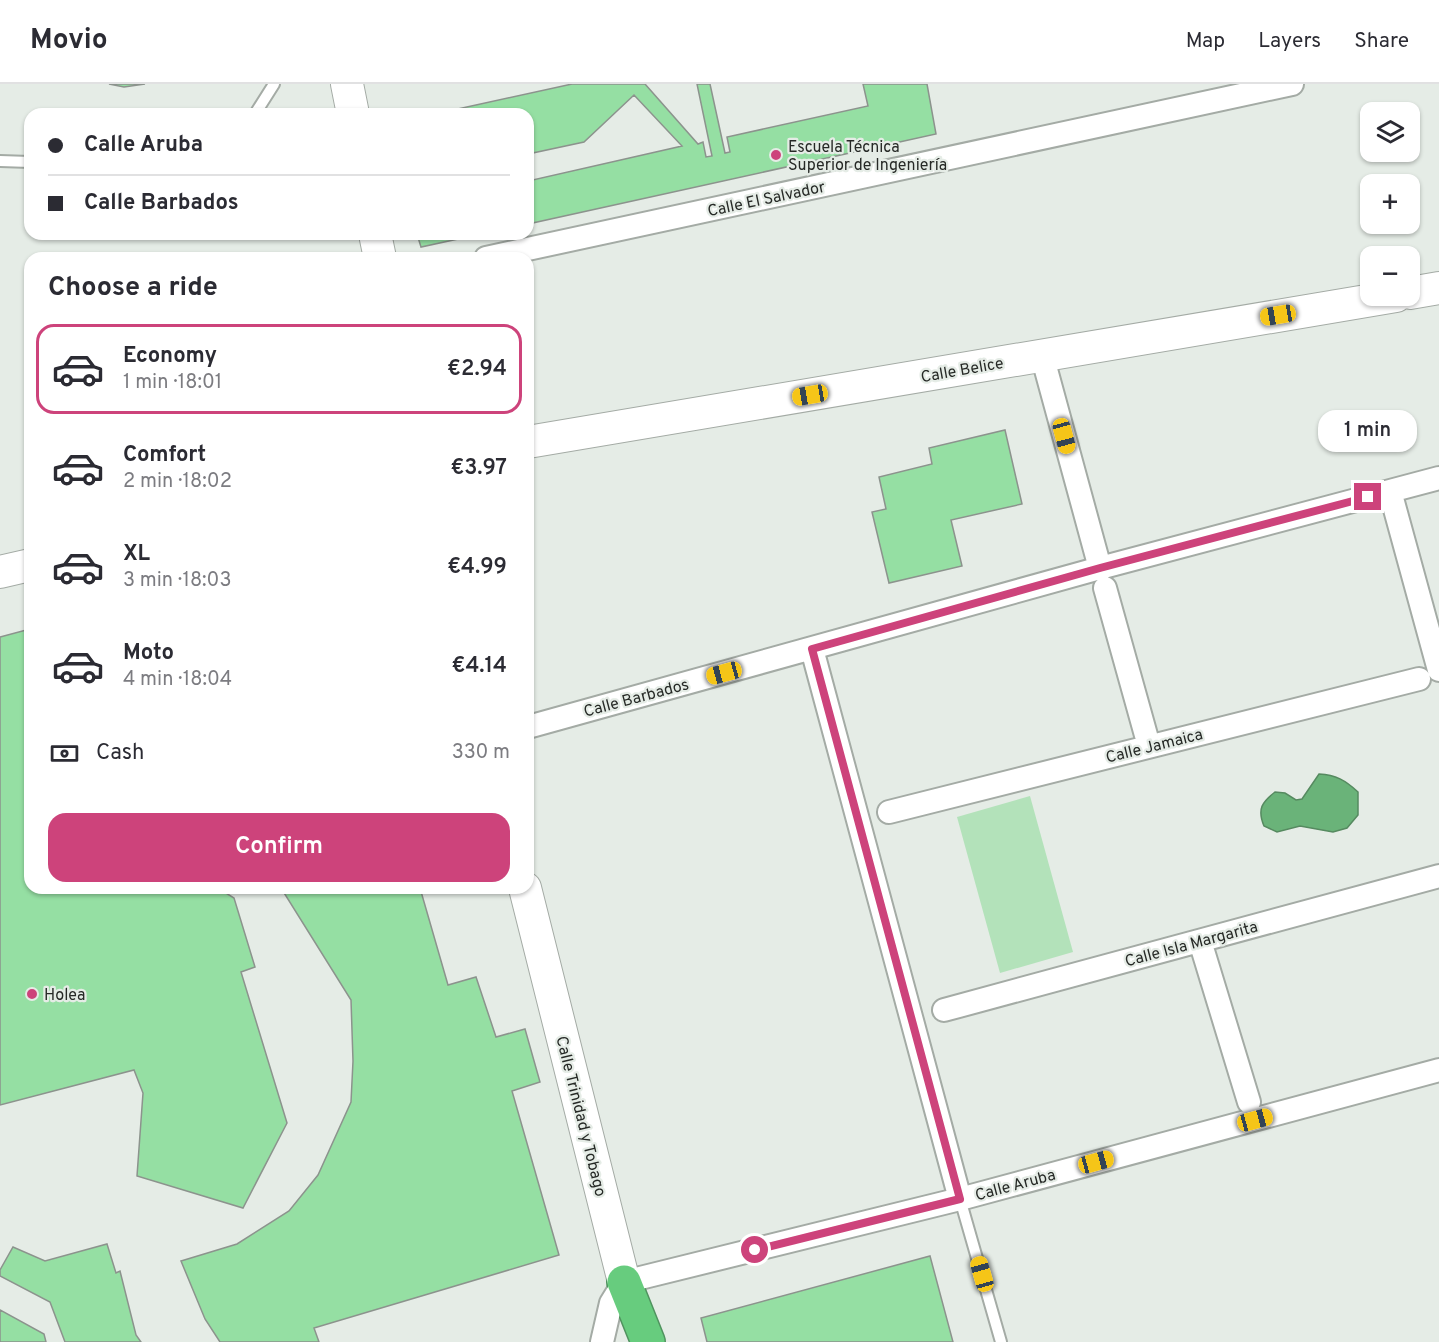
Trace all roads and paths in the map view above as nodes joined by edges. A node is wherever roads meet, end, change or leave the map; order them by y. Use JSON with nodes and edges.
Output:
{"nodes":[{"id":1,"x":274,"y":84,"type":"edge"},
{"id":2,"x":347,"y":84,"type":"edge"},
{"id":3,"x":1292,"y":84,"type":"edge"},
{"id":4,"x":259,"y":108,"type":"edge"},
{"id":5,"x":352,"y":108,"type":"edge"},
{"id":6,"x":0,"y":161,"type":"edge"},
{"id":7,"x":24,"y":162,"type":"edge"},
{"id":8,"x":514,"y":252,"type":"edge"},
{"id":9,"x":1439,"y":288,"type":"edge"},
{"id":10,"x":1420,"y":291,"type":"edge"},
{"id":11,"x":1360,"y":302,"type":"edge"},
{"id":12,"x":1042,"y":355,"type":"junction"},
{"id":13,"x":534,"y":441,"type":"edge"},
{"id":14,"x":1439,"y":478,"type":"edge"},
{"id":15,"x":1390,"y":491,"type":"junction"},
{"id":16,"x":24,"y":566,"type":"edge"},
{"id":17,"x":0,"y":572,"type":"edge"},
{"id":18,"x":1102,"y":578,"type":"junction"},
{"id":19,"x":812,"y":649,"type":"junction"},
{"id":20,"x":1429,"y":674,"type":"edge"},
{"id":21,"x":534,"y":725,"type":"edge"},
{"id":22,"x":1149,"y":746,"type":"junction"},
{"id":23,"x":889,"y":812,"type":"dead end"},
{"id":24,"x":1439,"y":876,"type":"edge"},
{"id":25,"x":527,"y":894,"type":"edge"},
{"id":26,"x":1200,"y":941,"type":"junction"},
{"id":27,"x":944,"y":1010,"type":"dead end"},
{"id":28,"x":1439,"y":1070,"type":"edge"},
{"id":29,"x":1249,"y":1101,"type":"dead end"},
{"id":30,"x":960,"y":1199,"type":"junction"},
{"id":31,"x":624,"y":1282,"type":"junction"},
{"id":32,"x":645,"y":1339,"type":"edge"},
{"id":33,"x":602,"y":1342,"type":"edge"},
{"id":34,"x":1001,"y":1342,"type":"edge"}],
"edges":[{"from":1,"to":4,"type":"lane"},
{"from":2,"to":5,"type":"street"},
{"from":3,"to":8,"type":"street","name":"Calle El Salvador"},
{"from":6,"to":7,"type":"lane"},
{"from":9,"to":10,"type":"street"},
{"from":11,"to":12,"type":"street","name":"Calle Belice"},
{"from":12,"to":13,"type":"street","name":"Calle Belice"},
{"from":12,"to":18,"type":"street"},
{"from":14,"to":15,"type":"street","name":"Calle Barbados"},
{"from":15,"to":18,"type":"street","name":"Calle Barbados"},
{"from":15,"to":20,"type":"street"},
{"from":16,"to":17,"type":"street"},
{"from":18,"to":19,"type":"street","name":"Calle Barbados"},
{"from":18,"to":22,"type":"street"},
{"from":19,"to":21,"type":"street","name":"Calle Barbados"},
{"from":19,"to":30,"type":"street"},
{"from":20,"to":22,"type":"street","name":"Calle Jamaica"},
{"from":22,"to":23,"type":"street","name":"Calle Jamaica"},
{"from":24,"to":26,"type":"street","name":"Calle Isla Margarita"},
{"from":25,"to":31,"type":"street","name":"Calle Trinidad y Tobago"},
{"from":26,"to":27,"type":"street","name":"Calle Isla Margarita"},
{"from":26,"to":29,"type":"street"},
{"from":28,"to":30,"type":"street","name":"Calle Aruba"},
{"from":30,"to":31,"type":"street","name":"Calle Aruba"},
{"from":30,"to":34,"type":"lane"},
{"from":31,"to":32,"type":"highway"},
{"from":31,"to":33,"type":"street"}]}
